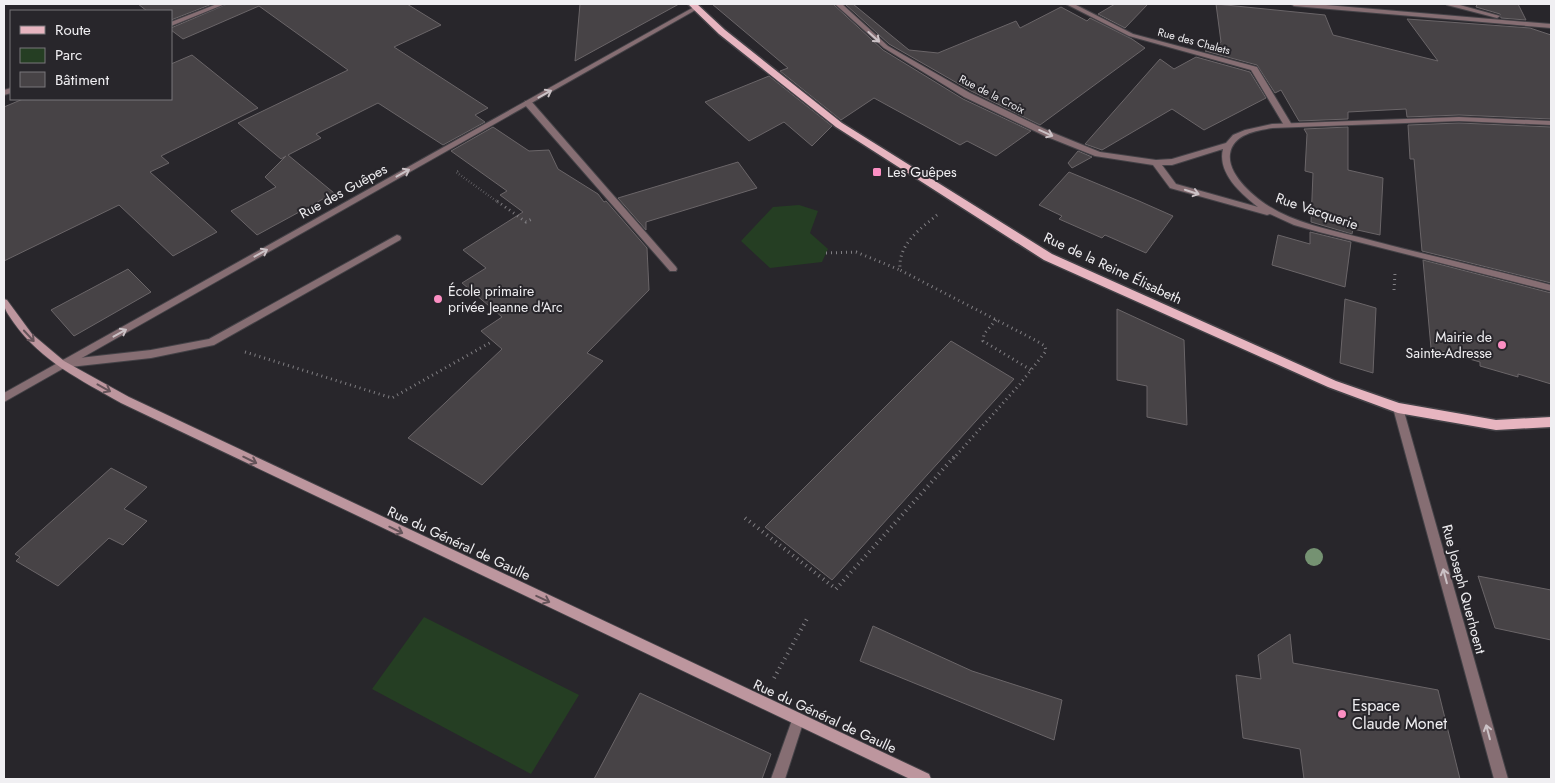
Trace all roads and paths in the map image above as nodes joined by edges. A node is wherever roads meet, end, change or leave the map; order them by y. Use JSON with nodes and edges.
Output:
{"nodes":[{"id":1,"x":222,"y":4,"type":"edge"},
{"id":2,"x":838,"y":4,"type":"edge"},
{"id":3,"x":1069,"y":4,"type":"edge"},
{"id":4,"x":1294,"y":4,"type":"edge"},
{"id":5,"x":1449,"y":4,"type":"edge"},
{"id":6,"x":694,"y":6,"type":"edge"},
{"id":7,"x":1527,"y":23,"type":"junction"},
{"id":8,"x":172,"y":24,"type":"edge"},
{"id":9,"x":1551,"y":28,"type":"edge"},
{"id":10,"x":528,"y":103,"type":"junction"},
{"id":11,"x":1551,"y":123,"type":"edge"},
{"id":12,"x":1288,"y":125,"type":"junction"},
{"id":13,"x":1229,"y":145,"type":"junction"},
{"id":14,"x":1156,"y":163,"type":"junction"},
{"id":15,"x":464,"y":167,"type":"dead end"},
{"id":16,"x":1276,"y":214,"type":"junction"},
{"id":17,"x":937,"y":215,"type":"dead end"},
{"id":18,"x":532,"y":219,"type":"dead end"},
{"id":19,"x":397,"y":238,"type":"dead end"},
{"id":20,"x":826,"y":253,"type":"dead end"},
{"id":21,"x":673,"y":269,"type":"dead end"},
{"id":22,"x":900,"y":270,"type":"junction"},
{"id":23,"x":1551,"y":288,"type":"edge"},
{"id":24,"x":4,"y":302,"type":"edge"},
{"id":25,"x":996,"y":320,"type":"junction"},
{"id":26,"x":493,"y":341,"type":"dead end"},
{"id":27,"x":211,"y":342,"type":"junction"},
{"id":28,"x":61,"y":364,"type":"junction"},
{"id":29,"x":1031,"y":370,"type":"junction"},
{"id":30,"x":4,"y":398,"type":"edge"},
{"id":31,"x":1398,"y":408,"type":"junction"},
{"id":32,"x":1551,"y":422,"type":"edge"},
{"id":33,"x":745,"y":518,"type":"dead end"},
{"id":34,"x":808,"y":617,"type":"dead end"},
{"id":35,"x":761,"y":702,"type":"junction"},
{"id":36,"x":798,"y":720,"type":"junction"},
{"id":37,"x":778,"y":779,"type":"edge"},
{"id":38,"x":924,"y":779,"type":"edge"},
{"id":39,"x":1501,"y":779,"type":"edge"}],
"edges":[{"from":1,"to":8,"type":"street"},
{"from":2,"to":14,"type":"street","name":"Rue de la Croix","one_way":true},
{"from":3,"to":12,"type":"street","name":"Rue des Chalets"},
{"from":4,"to":7,"type":"street"},
{"from":5,"to":7,"type":"street"},
{"from":10,"to":6,"type":"street","name":"Rue des Guêpes","one_way":true},
{"from":6,"to":31,"type":"main road","name":"Rue de la Reine Élisabeth"},
{"from":7,"to":9,"type":"street"},
{"from":10,"to":21,"type":"street"},
{"from":28,"to":10,"type":"street","name":"Rue des Guêpes","one_way":true},
{"from":11,"to":12,"type":"street"},
{"from":12,"to":13,"type":"street"},
{"from":13,"to":14,"type":"street","name":"Rue de la Croix"},
{"from":13,"to":16,"type":"street","name":"Rue Vacquerie"},
{"from":14,"to":16,"type":"street","one_way":true},
{"from":15,"to":18,"type":"path"},
{"from":16,"to":23,"type":"street","name":"Rue Vacquerie"},
{"from":17,"to":22,"type":"path"},
{"from":19,"to":27,"type":"street"},
{"from":20,"to":22,"type":"path"},
{"from":22,"to":25,"type":"path"},
{"from":24,"to":28,"type":"main road","name":"Rue du Général de Gaulle","one_way":true},
{"from":25,"to":29,"type":"path"},
{"from":25,"to":29,"type":"path"},
{"from":26,"to":27,"type":"path"},
{"from":27,"to":28,"type":"street"},
{"from":28,"to":30,"type":"street","name":"Rue des Guêpes"},
{"from":28,"to":35,"type":"main road","name":"Rue du Général de Gaulle","one_way":true},
{"from":29,"to":33,"type":"path"},
{"from":31,"to":32,"type":"main road","name":"Rue de la Reine Élisabeth"},
{"from":39,"to":31,"type":"street","name":"Rue Joseph Querhoent","one_way":true},
{"from":34,"to":35,"type":"path"},
{"from":35,"to":36,"type":"main road","name":"Rue du Général de Gaulle"},
{"from":36,"to":37,"type":"street"},
{"from":36,"to":38,"type":"main road","name":"Rue du Général de Gaulle"}]}
